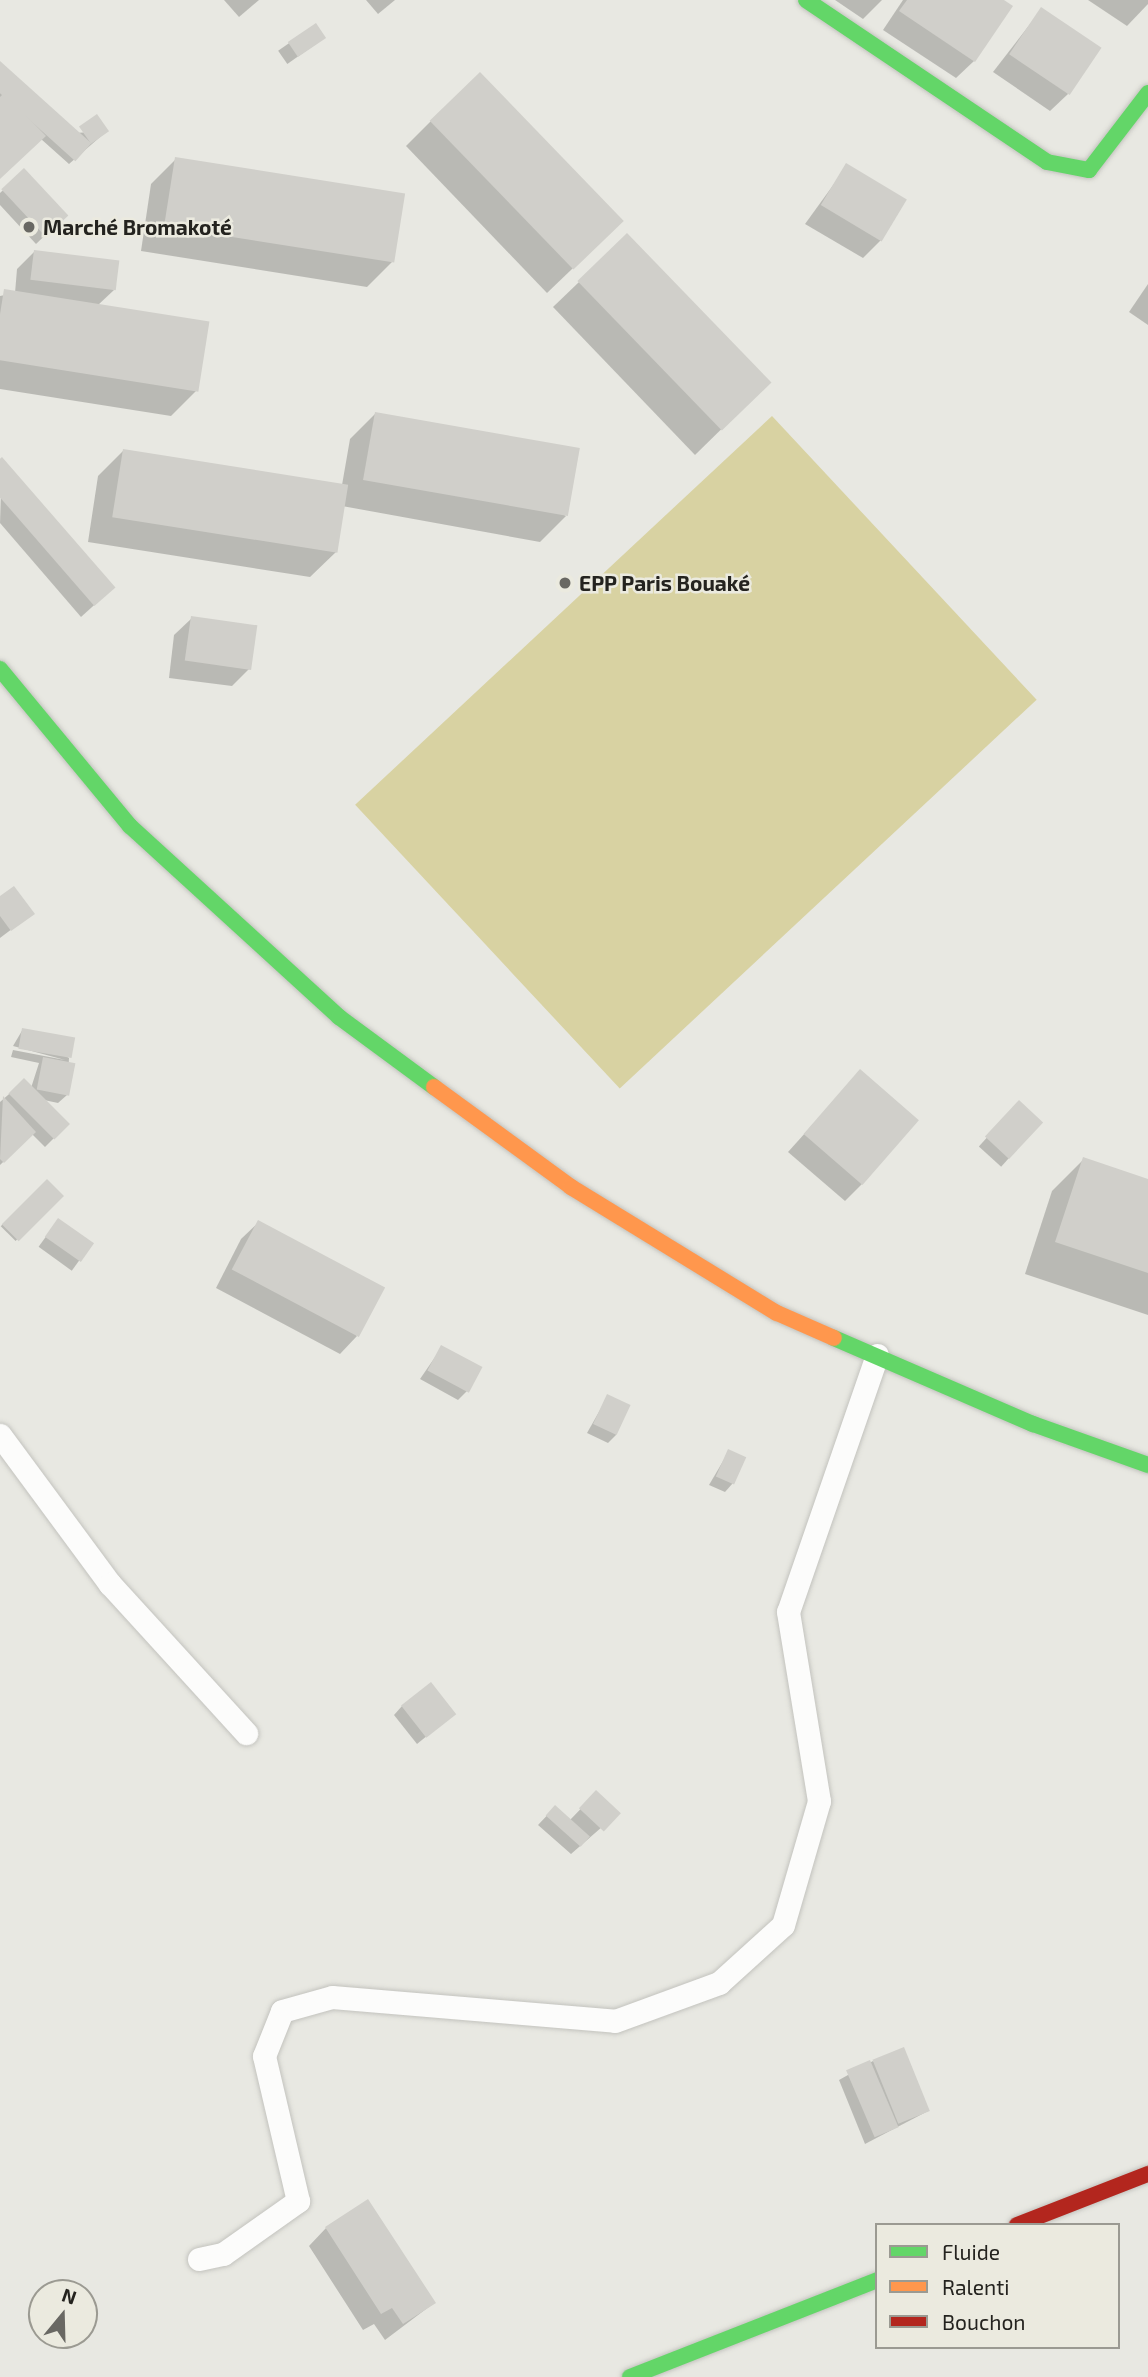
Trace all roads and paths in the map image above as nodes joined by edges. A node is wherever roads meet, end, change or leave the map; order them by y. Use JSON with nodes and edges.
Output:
{"nodes":[{"id":1,"x":806,"y":0,"type":"edge"},
{"id":2,"x":1148,"y":93,"type":"edge"},
{"id":3,"x":0,"y":669,"type":"edge"},
{"id":4,"x":877,"y":1355,"type":"junction"},
{"id":5,"x":0,"y":1435,"type":"edge"},
{"id":6,"x":1148,"y":1465,"type":"edge"},
{"id":7,"x":246,"y":1733,"type":"dead end"},
{"id":8,"x":1148,"y":2174,"type":"edge"},
{"id":9,"x":1022,"y":2223,"type":"edge"},
{"id":10,"x":199,"y":2259,"type":"dead end"},
{"id":11,"x":875,"y":2281,"type":"edge"},
{"id":12,"x":629,"y":2377,"type":"edge"}],
"edges":[{"from":1,"to":2,"type":"street"},
{"from":3,"to":4,"type":"street"},
{"from":4,"to":6,"type":"street"},
{"from":4,"to":10,"type":"lane"},
{"from":5,"to":7,"type":"lane"},
{"from":8,"to":9,"type":"street"},
{"from":11,"to":12,"type":"street"}]}
